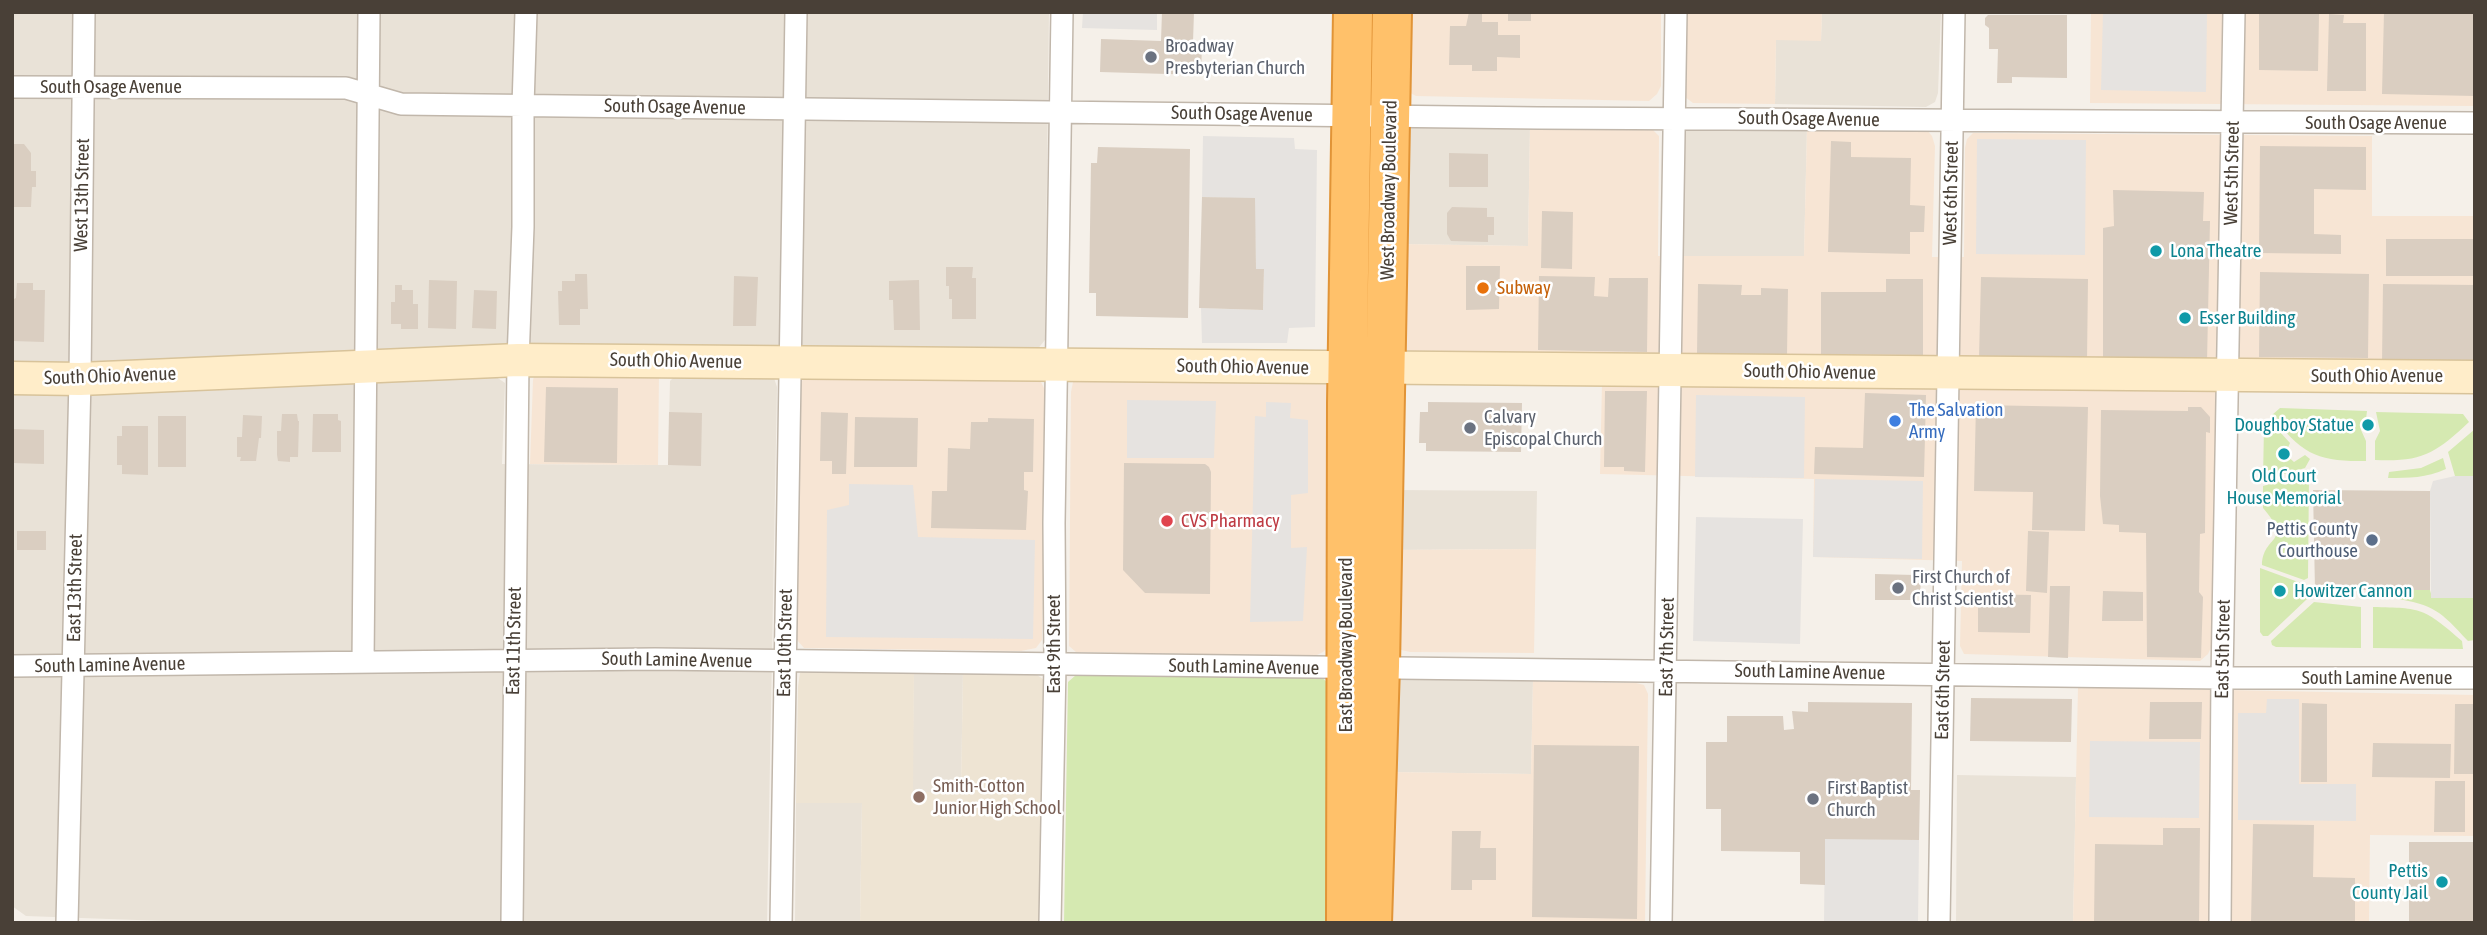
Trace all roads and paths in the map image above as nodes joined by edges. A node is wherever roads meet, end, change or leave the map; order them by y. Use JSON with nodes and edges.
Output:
{"nodes":[{"id":1,"x":84,"y":12,"type":"edge"},
{"id":2,"x":369,"y":12,"type":"edge"},
{"id":3,"x":526,"y":12,"type":"edge"},
{"id":4,"x":796,"y":12,"type":"edge"},
{"id":5,"x":1062,"y":12,"type":"edge"},
{"id":6,"x":1353,"y":12,"type":"edge"},
{"id":7,"x":1392,"y":12,"type":"edge"},
{"id":8,"x":1676,"y":12,"type":"edge"},
{"id":9,"x":1954,"y":12,"type":"edge"},
{"id":10,"x":2234,"y":12,"type":"edge"},
{"id":11,"x":83,"y":86,"type":"junction"},
{"id":12,"x":12,"y":87,"type":"edge"},
{"id":13,"x":368,"y":95,"type":"junction"},
{"id":14,"x":523,"y":106,"type":"junction"},
{"id":15,"x":794,"y":108,"type":"junction"},
{"id":16,"x":1061,"y":111,"type":"junction"},
{"id":17,"x":1352,"y":115,"type":"junction"},
{"id":18,"x":1390,"y":116,"type":"junction"},
{"id":19,"x":1675,"y":117,"type":"junction"},
{"id":20,"x":1952,"y":120,"type":"junction"},
{"id":21,"x":2233,"y":122,"type":"junction"},
{"id":22,"x":2475,"y":123,"type":"edge"},
{"id":23,"x":518,"y":360,"type":"junction"},
{"id":24,"x":789,"y":362,"type":"junction"},
{"id":25,"x":1057,"y":365,"type":"junction"},
{"id":26,"x":365,"y":366,"type":"junction"},
{"id":27,"x":1348,"y":368,"type":"junction"},
{"id":28,"x":1385,"y":368,"type":"junction"},
{"id":29,"x":1672,"y":371,"type":"junction"},
{"id":30,"x":1948,"y":373,"type":"junction"},
{"id":31,"x":2229,"y":376,"type":"junction"},
{"id":32,"x":2475,"y":377,"type":"edge"},
{"id":33,"x":12,"y":378,"type":"edge"},
{"id":34,"x":80,"y":379,"type":"junction"},
{"id":35,"x":513,"y":660,"type":"junction"},
{"id":36,"x":784,"y":661,"type":"junction"},
{"id":37,"x":363,"y":662,"type":"junction"},
{"id":38,"x":1055,"y":665,"type":"junction"},
{"id":39,"x":12,"y":666,"type":"edge"},
{"id":40,"x":73,"y":666,"type":"junction"},
{"id":41,"x":1363,"y":667,"type":"junction"},
{"id":42,"x":1667,"y":670,"type":"junction"},
{"id":43,"x":1944,"y":674,"type":"junction"},
{"id":44,"x":2222,"y":678,"type":"junction"},
{"id":45,"x":2475,"y":678,"type":"edge"},
{"id":46,"x":67,"y":923,"type":"edge"},
{"id":47,"x":512,"y":923,"type":"edge"},
{"id":48,"x":780,"y":923,"type":"edge"},
{"id":49,"x":1050,"y":923,"type":"edge"},
{"id":50,"x":1346,"y":923,"type":"edge"},
{"id":51,"x":1372,"y":923,"type":"edge"},
{"id":52,"x":1661,"y":923,"type":"edge"},
{"id":53,"x":1939,"y":923,"type":"edge"},
{"id":54,"x":2220,"y":923,"type":"edge"}],
"edges":[{"from":1,"to":11,"type":"street","name":"West 13th Street"},
{"from":2,"to":13,"type":"street"},
{"from":3,"to":14,"type":"street","name":"East 11th Street"},
{"from":4,"to":15,"type":"street","name":"East 10th Street"},
{"from":5,"to":16,"type":"street","name":"East 9th Street"},
{"from":6,"to":17,"type":"highway","name":"West Broadway Boulevard"},
{"from":7,"to":18,"type":"highway","name":"West Broadway Boulevard"},
{"from":8,"to":19,"type":"street","name":"East 7th Street"},
{"from":9,"to":20,"type":"street","name":"West 6th Street"},
{"from":10,"to":21,"type":"street","name":"West 5th Street"},
{"from":11,"to":12,"type":"street","name":"South Osage Avenue"},
{"from":11,"to":13,"type":"street","name":"South Osage Avenue"},
{"from":11,"to":34,"type":"street","name":"West 13th Street"},
{"from":13,"to":14,"type":"street","name":"South Osage Avenue"},
{"from":13,"to":26,"type":"street"},
{"from":14,"to":15,"type":"street","name":"South Osage Avenue"},
{"from":14,"to":23,"type":"street","name":"East 11th Street"},
{"from":15,"to":16,"type":"street","name":"South Osage Avenue"},
{"from":15,"to":24,"type":"street","name":"East 10th Street"},
{"from":16,"to":17,"type":"street","name":"South Osage Avenue"},
{"from":16,"to":25,"type":"street","name":"East 9th Street"},
{"from":17,"to":18,"type":"street","name":"South Osage Avenue"},
{"from":17,"to":27,"type":"highway","name":"West Broadway Boulevard"},
{"from":18,"to":19,"type":"street","name":"South Osage Avenue"},
{"from":18,"to":28,"type":"highway","name":"West Broadway Boulevard"},
{"from":19,"to":20,"type":"street","name":"South Osage Avenue"},
{"from":19,"to":29,"type":"street","name":"East 7th Street"},
{"from":20,"to":21,"type":"street","name":"South Osage Avenue"},
{"from":20,"to":30,"type":"street","name":"West 6th Street"},
{"from":21,"to":22,"type":"street","name":"South Osage Avenue"},
{"from":21,"to":31,"type":"street","name":"West 5th Street"},
{"from":23,"to":24,"type":"main road","name":"South Ohio Avenue"},
{"from":23,"to":26,"type":"main road","name":"South Ohio Avenue"},
{"from":23,"to":35,"type":"street","name":"East 11th Street"},
{"from":24,"to":25,"type":"main road","name":"South Ohio Avenue"},
{"from":24,"to":36,"type":"street","name":"East 10th Street"},
{"from":25,"to":27,"type":"main road","name":"South Ohio Avenue"},
{"from":25,"to":38,"type":"street","name":"East 9th Street"},
{"from":26,"to":34,"type":"main road","name":"South Ohio Avenue"},
{"from":26,"to":37,"type":"street"},
{"from":27,"to":28,"type":"main road","name":"South Ohio Avenue"},
{"from":27,"to":41,"type":"highway","name":"East Broadway Boulevard"},
{"from":28,"to":29,"type":"main road","name":"South Ohio Avenue"},
{"from":28,"to":41,"type":"highway","name":"East Broadway Boulevard"},
{"from":29,"to":30,"type":"main road","name":"South Ohio Avenue"},
{"from":29,"to":42,"type":"street","name":"East 7th Street"},
{"from":30,"to":31,"type":"main road","name":"South Ohio Avenue"},
{"from":30,"to":43,"type":"street","name":"East 6th Street"},
{"from":31,"to":32,"type":"main road","name":"South Ohio Avenue"},
{"from":31,"to":44,"type":"street","name":"East 5th Street"},
{"from":33,"to":34,"type":"main road","name":"South Ohio Avenue"},
{"from":34,"to":40,"type":"street","name":"East 13th Street"},
{"from":35,"to":36,"type":"street","name":"South Lamine Avenue"},
{"from":35,"to":37,"type":"street","name":"South Lamine Avenue"},
{"from":35,"to":47,"type":"street","name":"East 11th Street"},
{"from":36,"to":38,"type":"street","name":"South Lamine Avenue"},
{"from":36,"to":48,"type":"street","name":"East 10th Street"},
{"from":37,"to":40,"type":"street","name":"South Lamine Avenue"},
{"from":38,"to":41,"type":"street","name":"South Lamine Avenue"},
{"from":38,"to":49,"type":"street","name":"East 9th Street"},
{"from":39,"to":40,"type":"street","name":"South Lamine Avenue"},
{"from":40,"to":46,"type":"street","name":"East 13th Street"},
{"from":41,"to":42,"type":"street","name":"South Lamine Avenue"},
{"from":41,"to":50,"type":"highway","name":"East Broadway Boulevard"},
{"from":41,"to":51,"type":"highway","name":"East Broadway Boulevard"},
{"from":42,"to":43,"type":"street","name":"South Lamine Avenue"},
{"from":42,"to":52,"type":"street","name":"East 7th Street"},
{"from":43,"to":44,"type":"street","name":"South Lamine Avenue"},
{"from":43,"to":53,"type":"street","name":"East 6th Street"},
{"from":44,"to":45,"type":"street","name":"South Lamine Avenue"},
{"from":44,"to":54,"type":"street","name":"East 5th Street"}]}
